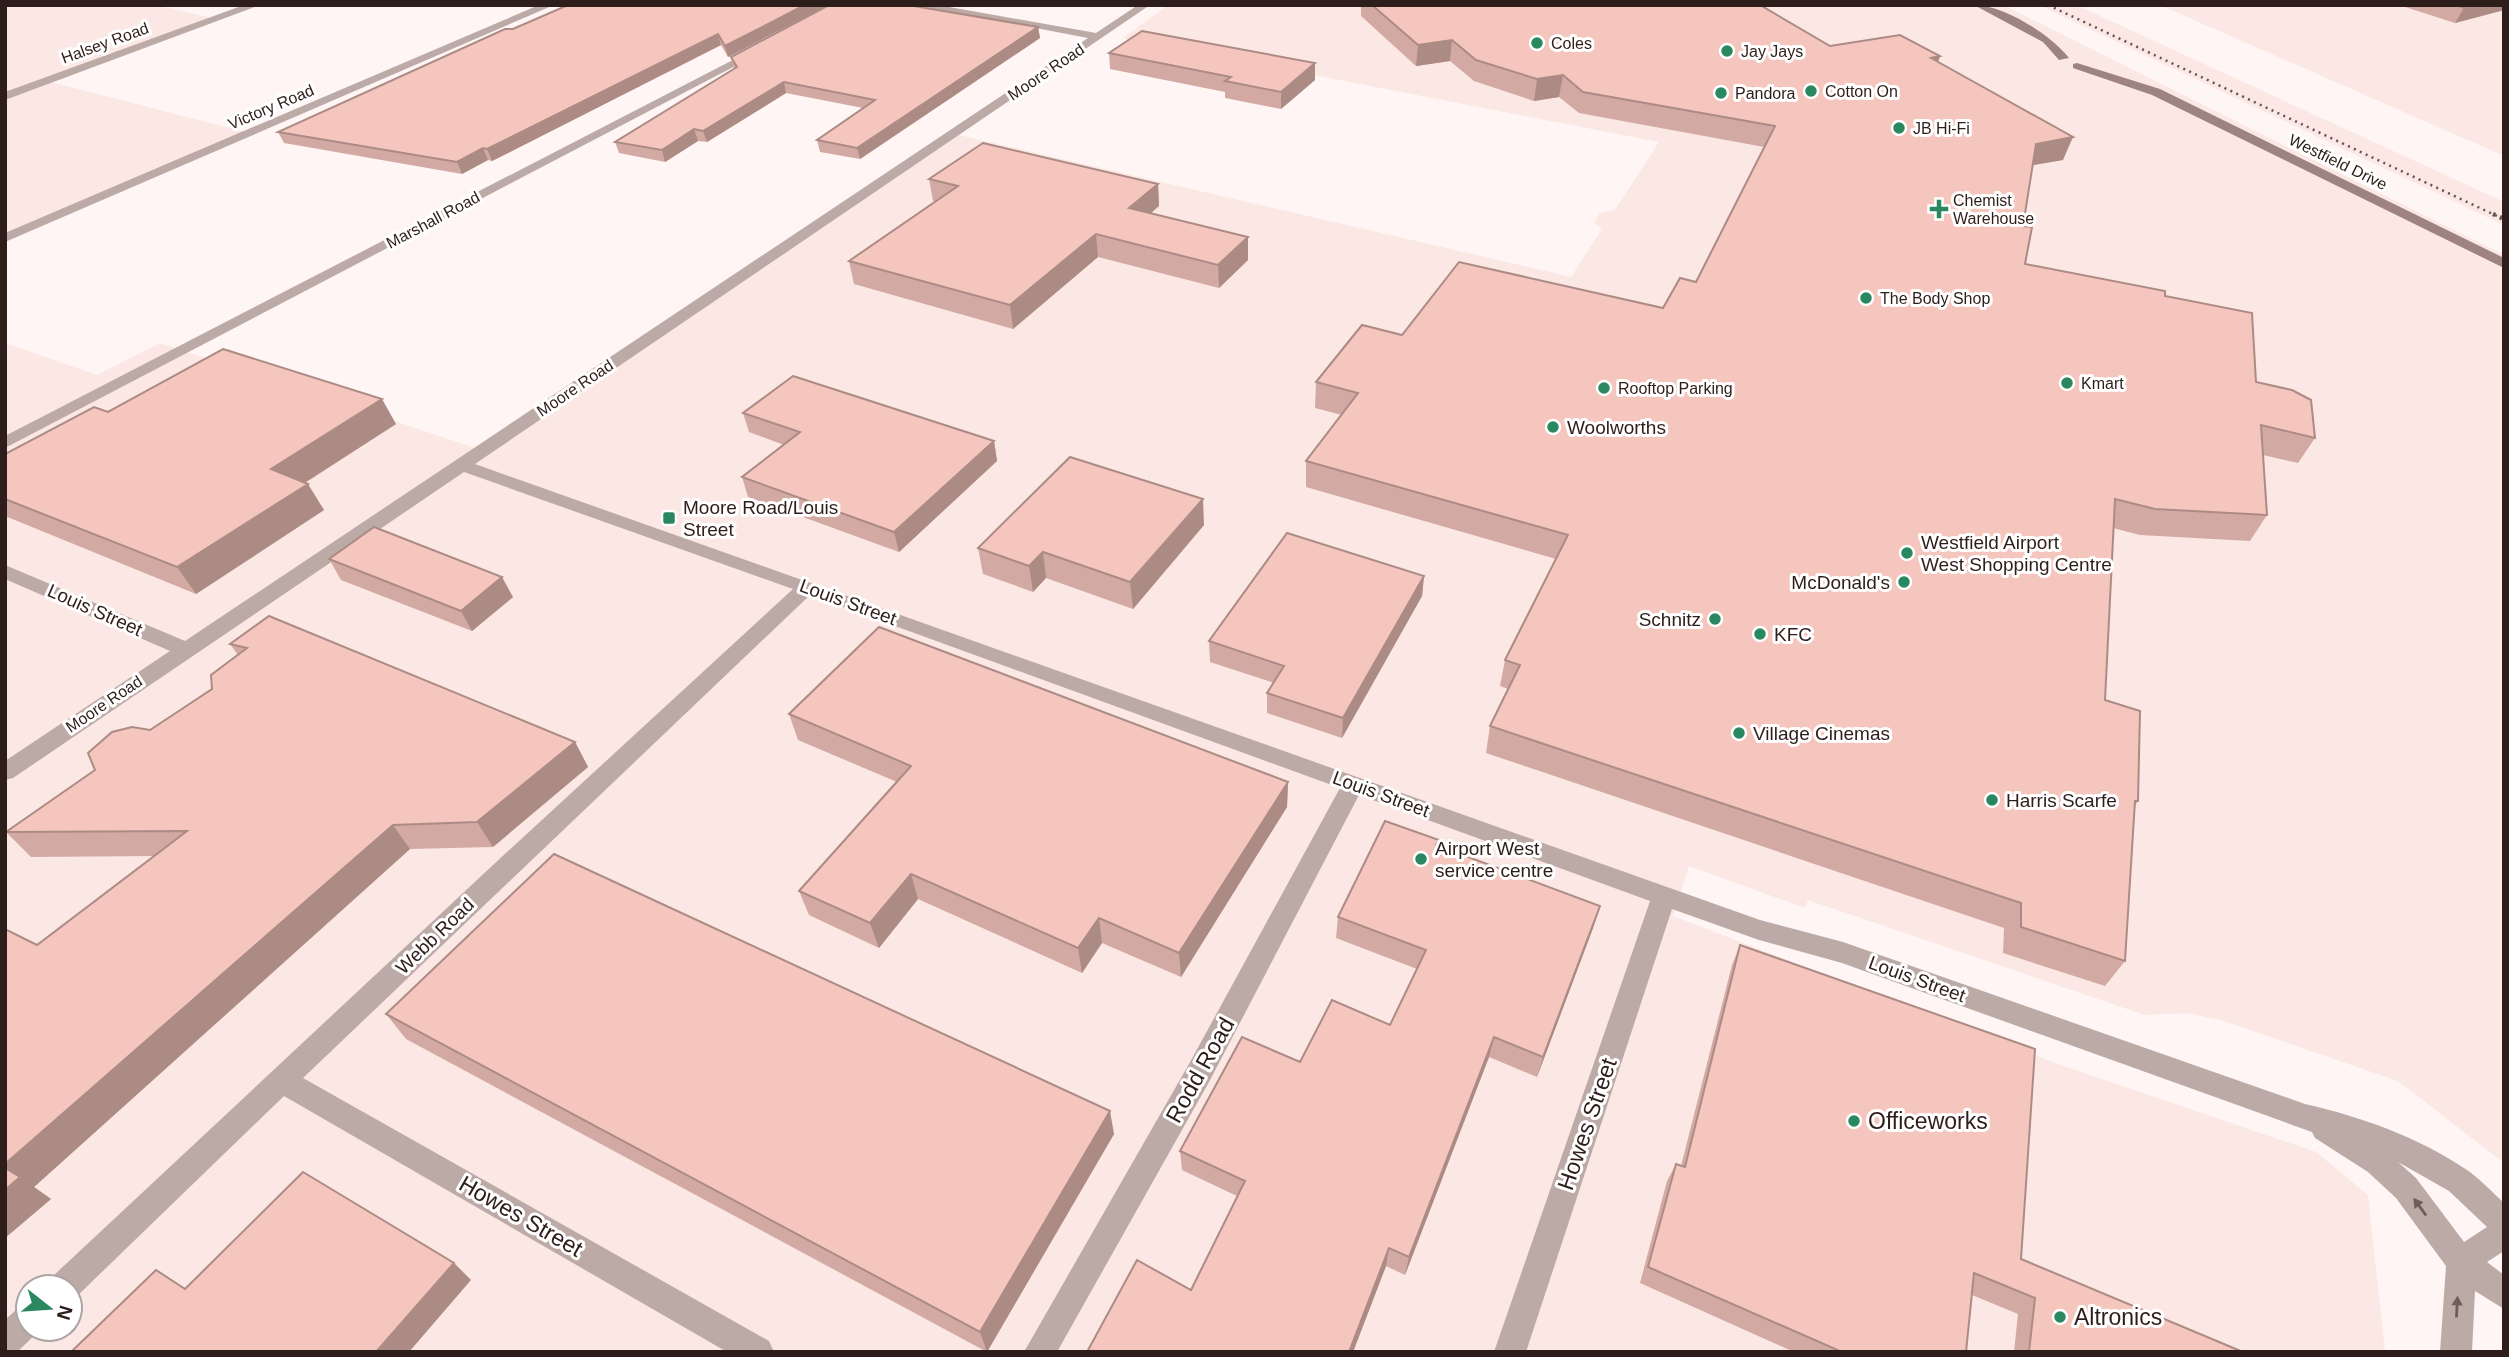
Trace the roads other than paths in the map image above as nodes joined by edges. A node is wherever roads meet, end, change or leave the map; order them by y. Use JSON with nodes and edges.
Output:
{"nodes":[{"id":1,"x":255,"y":5,"type":"edge"},
{"id":2,"x":549,"y":5,"type":"edge"},
{"id":3,"x":919,"y":5,"type":"edge"},
{"id":4,"x":1145,"y":5,"type":"edge"},
{"id":5,"x":1979,"y":5,"type":"edge"},
{"id":6,"x":2028,"y":29,"type":"junction"},
{"id":7,"x":1098,"y":37,"type":"junction"},
{"id":8,"x":770,"y":44,"type":"edge"},
{"id":9,"x":2081,"y":58,"type":"junction"},
{"id":10,"x":5,"y":96,"type":"edge"},
{"id":11,"x":5,"y":238,"type":"edge"},
{"id":12,"x":2504,"y":264,"type":"edge"},
{"id":13,"x":5,"y":444,"type":"edge"},
{"id":14,"x":460,"y":465,"type":"junction"},
{"id":15,"x":5,"y":571,"type":"edge"},
{"id":16,"x":807,"y":587,"type":"junction"},
{"id":17,"x":185,"y":649,"type":"junction"},
{"id":18,"x":5,"y":772,"type":"edge"},
{"id":19,"x":1354,"y":784,"type":"junction"},
{"id":20,"x":1664,"y":896,"type":"junction"},
{"id":21,"x":284,"y":1081,"type":"junction"},
{"id":22,"x":2305,"y":1117,"type":"junction"},
{"id":23,"x":2504,"y":1223,"type":"edge"},
{"id":24,"x":2504,"y":1233,"type":"edge"},
{"id":25,"x":2461,"y":1262,"type":"junction"},
{"id":26,"x":79,"y":1273,"type":"edge"},
{"id":27,"x":2504,"y":1294,"type":"edge"},
{"id":28,"x":758,"y":1352,"type":"edge"},
{"id":29,"x":1040,"y":1352,"type":"edge"},
{"id":30,"x":1510,"y":1352,"type":"edge"},
{"id":31,"x":2456,"y":1352,"type":"edge"}],
"edges":[{"from":1,"to":10,"type":"street","name":"Halsey Road"},
{"from":2,"to":11,"type":"street","name":"Victory Road"},
{"from":3,"to":7,"type":"street"},
{"from":4,"to":7,"type":"street","name":"Moore Road"},
{"from":5,"to":6,"type":"main road","name":"Westfield Drive"},
{"from":6,"to":9,"type":"main road","name":"Westfield Drive"},
{"from":6,"to":9,"type":"main road","name":"Westfield Drive"},
{"from":7,"to":14,"type":"street","name":"Moore Road"},
{"from":8,"to":13,"type":"street","name":"Marshall Road"},
{"from":9,"to":12,"type":"main road","name":"Westfield Drive"},
{"from":14,"to":16,"type":"street","name":"Louis Street"},
{"from":14,"to":17,"type":"street","name":"Moore Road"},
{"from":15,"to":17,"type":"street","name":"Louis Street"},
{"from":16,"to":19,"type":"street","name":"Louis Street"},
{"from":16,"to":21,"type":"street","name":"Webb Road"},
{"from":17,"to":18,"type":"street","name":"Moore Road"},
{"from":19,"to":20,"type":"street","name":"Louis Street"},
{"from":19,"to":29,"type":"street","name":"Rodd Road"},
{"from":20,"to":22,"type":"street","name":"Louis Street"},
{"from":20,"to":30,"type":"street","name":"Howes Street"},
{"from":21,"to":26,"type":"street","name":"Webb Road"},
{"from":21,"to":28,"type":"street","name":"Howes Street"},
{"from":22,"to":23,"type":"street","name":"Louis Street"},
{"from":25,"to":22,"type":"street","name":"Louis Street","one_way":true},
{"from":24,"to":25,"type":"street"},
{"from":25,"to":27,"type":"street","name":"Louis Street"},
{"from":31,"to":25,"type":"street","one_way":true}]}
